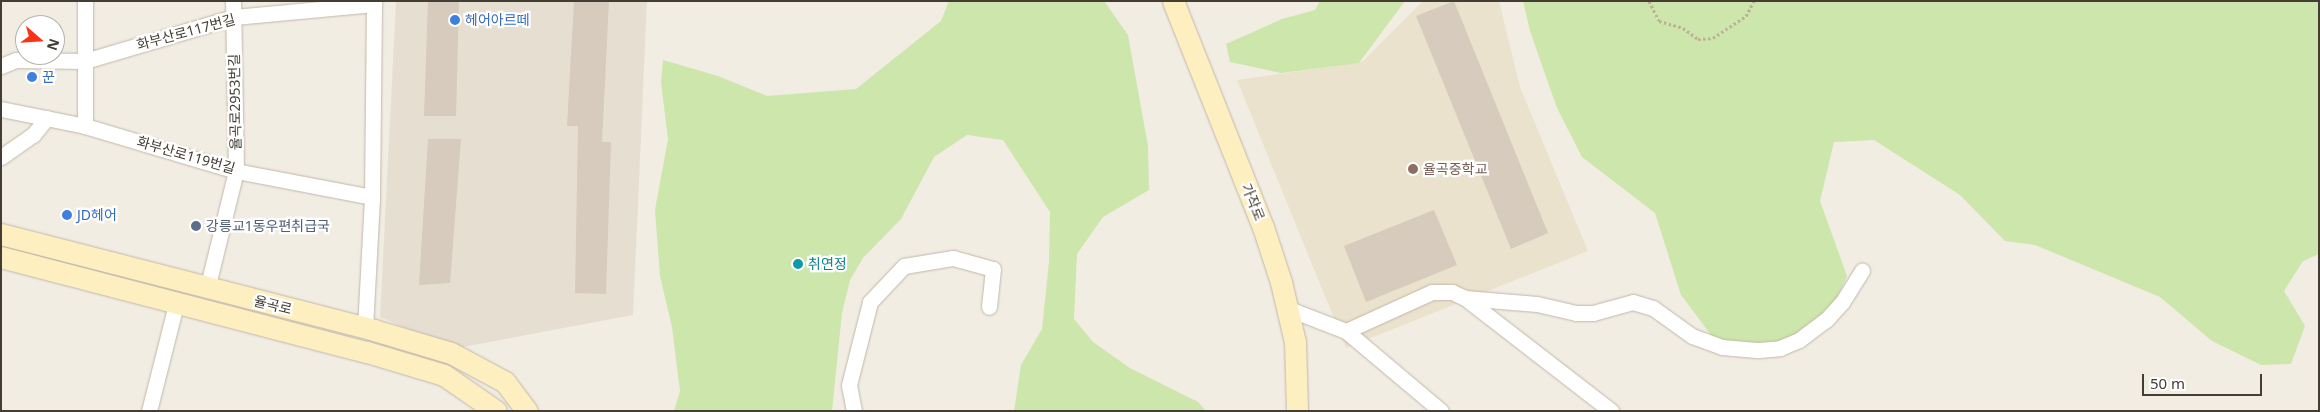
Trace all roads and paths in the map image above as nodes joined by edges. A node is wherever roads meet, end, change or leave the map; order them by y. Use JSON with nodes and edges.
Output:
{"nodes":[{"id":1,"x":85,"y":1,"type":"edge"},
{"id":2,"x":233,"y":1,"type":"edge"},
{"id":3,"x":1173,"y":1,"type":"edge"},
{"id":4,"x":1649,"y":1,"type":"edge"},
{"id":5,"x":1754,"y":2,"type":"edge"},
{"id":6,"x":374,"y":3,"type":"edge"},
{"id":7,"x":234,"y":17,"type":"junction"},
{"id":8,"x":85,"y":60,"type":"junction"},
{"id":9,"x":1,"y":66,"type":"edge"},
{"id":10,"x":1,"y":109,"type":"edge"},
{"id":11,"x":47,"y":118,"type":"junction"},
{"id":12,"x":85,"y":126,"type":"junction"},
{"id":13,"x":1,"y":157,"type":"edge"},
{"id":14,"x":236,"y":170,"type":"junction"},
{"id":15,"x":372,"y":197,"type":"junction"},
{"id":16,"x":1,"y":234,"type":"edge"},
{"id":17,"x":1,"y":257,"type":"edge"},
{"id":18,"x":1862,"y":271,"type":"dead end"},
{"id":19,"x":207,"y":289,"type":"junction"},
{"id":20,"x":1465,"y":298,"type":"junction"},
{"id":21,"x":176,"y":304,"type":"junction"},
{"id":22,"x":989,"y":307,"type":"dead end"},
{"id":23,"x":1289,"y":309,"type":"junction"},
{"id":24,"x":365,"y":328,"type":"junction"},
{"id":25,"x":1346,"y":331,"type":"junction"},
{"id":26,"x":358,"y":350,"type":"junction"},
{"id":27,"x":149,"y":411,"type":"edge"},
{"id":28,"x":496,"y":411,"type":"edge"},
{"id":29,"x":527,"y":411,"type":"edge"},
{"id":30,"x":854,"y":411,"type":"edge"},
{"id":31,"x":1297,"y":411,"type":"edge"},
{"id":32,"x":1441,"y":411,"type":"edge"},
{"id":33,"x":1612,"y":411,"type":"edge"}],
"edges":[{"from":1,"to":8,"type":"street"},
{"from":2,"to":7,"type":"street","name":"율곡로2953번길"},
{"from":3,"to":23,"type":"street","name":"가작로"},
{"from":4,"to":5,"type":"path"},
{"from":6,"to":7,"type":"street","name":"화부산로117번길"},
{"from":6,"to":15,"type":"street"},
{"from":7,"to":8,"type":"street","name":"화부산로117번길"},
{"from":7,"to":14,"type":"street","name":"율곡로2953번길"},
{"from":8,"to":9,"type":"street","name":"화부산로117번길"},
{"from":8,"to":12,"type":"street"},
{"from":10,"to":11,"type":"street","name":"화부산로119번길"},
{"from":11,"to":12,"type":"street","name":"화부산로119번길"},
{"from":11,"to":13,"type":"street"},
{"from":12,"to":14,"type":"street","name":"화부산로119번길"},
{"from":14,"to":15,"type":"street","name":"화부산로119번길"},
{"from":14,"to":19,"type":"street","name":"율곡로2953번길"},
{"from":15,"to":24,"type":"street"},
{"from":16,"to":19,"type":"street","name":"율곡로"},
{"from":17,"to":21,"type":"street","name":"율곡로"},
{"from":18,"to":20,"type":"street"},
{"from":19,"to":24,"type":"street","name":"율곡로"},
{"from":20,"to":25,"type":"street"},
{"from":20,"to":33,"type":"street"},
{"from":21,"to":26,"type":"street","name":"율곡로"},
{"from":21,"to":27,"type":"street"},
{"from":22,"to":30,"type":"street"},
{"from":23,"to":25,"type":"street"},
{"from":23,"to":31,"type":"street","name":"가작로"},
{"from":24,"to":26,"type":"street"},
{"from":24,"to":29,"type":"street","name":"율곡로"},
{"from":25,"to":32,"type":"street"},
{"from":26,"to":28,"type":"street","name":"율곡로"}]}
